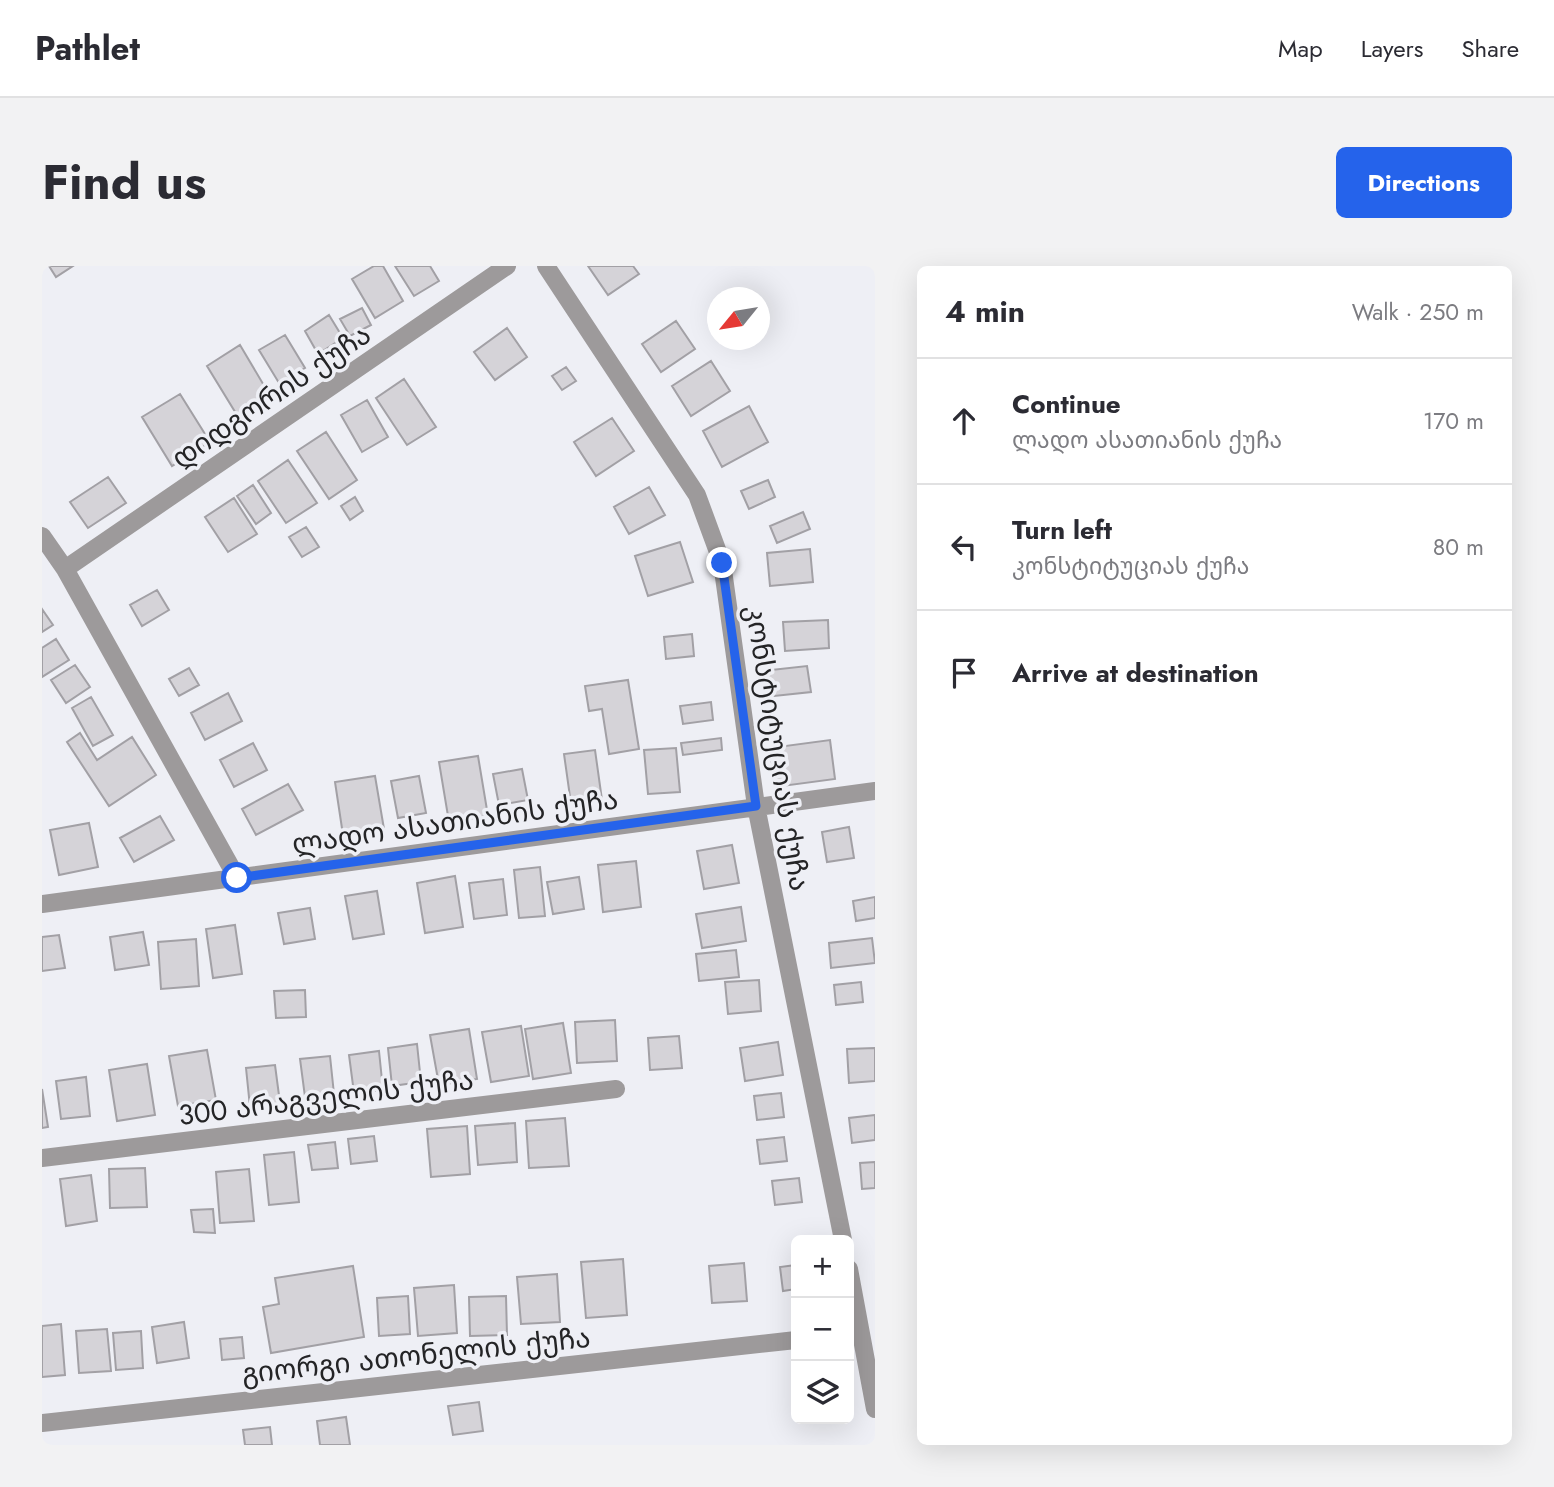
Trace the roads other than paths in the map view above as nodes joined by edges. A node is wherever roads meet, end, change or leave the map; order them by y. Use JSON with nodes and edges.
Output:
{"nodes":[{"id":1,"x":507,"y":266,"type":"edge"},
{"id":2,"x":546,"y":266,"type":"edge"},
{"id":3,"x":42,"y":536,"type":"edge"},
{"id":4,"x":65,"y":569,"type":"junction"},
{"id":5,"x":875,"y":791,"type":"edge"},
{"id":6,"x":756,"y":806,"type":"junction"},
{"id":7,"x":237,"y":878,"type":"junction"},
{"id":8,"x":42,"y":904,"type":"edge"},
{"id":9,"x":616,"y":1089,"type":"dead end"},
{"id":10,"x":42,"y":1158,"type":"edge"},
{"id":11,"x":842,"y":1235,"type":"edge"},
{"id":12,"x":852,"y":1298,"type":"edge"},
{"id":13,"x":855,"y":1333,"type":"edge"},
{"id":14,"x":791,"y":1341,"type":"edge"},
{"id":15,"x":875,"y":1409,"type":"edge"},
{"id":16,"x":42,"y":1423,"type":"edge"}],
"edges":[{"from":1,"to":4,"type":"street","name":"დიდგორის ქუჩა"},
{"from":2,"to":6,"type":"street","name":"კონსტიტუციას ქუჩა"},
{"from":3,"to":4,"type":"street"},
{"from":4,"to":7,"type":"street"},
{"from":5,"to":6,"type":"street","name":"ლადო ასათიანის ქუჩა"},
{"from":6,"to":7,"type":"street","name":"ლადო ასათიანის ქუჩა"},
{"from":6,"to":11,"type":"street","name":"კონსტიტუციას ქუჩა"},
{"from":7,"to":8,"type":"street","name":"ლადო ასათიანის ქუჩა"},
{"from":9,"to":10,"type":"street","name":"300 არაგველის ქუჩა"},
{"from":12,"to":13,"type":"street"},
{"from":13,"to":15,"type":"street"},
{"from":14,"to":16,"type":"street","name":"გიორგი ათონელის ქუჩა"}]}
